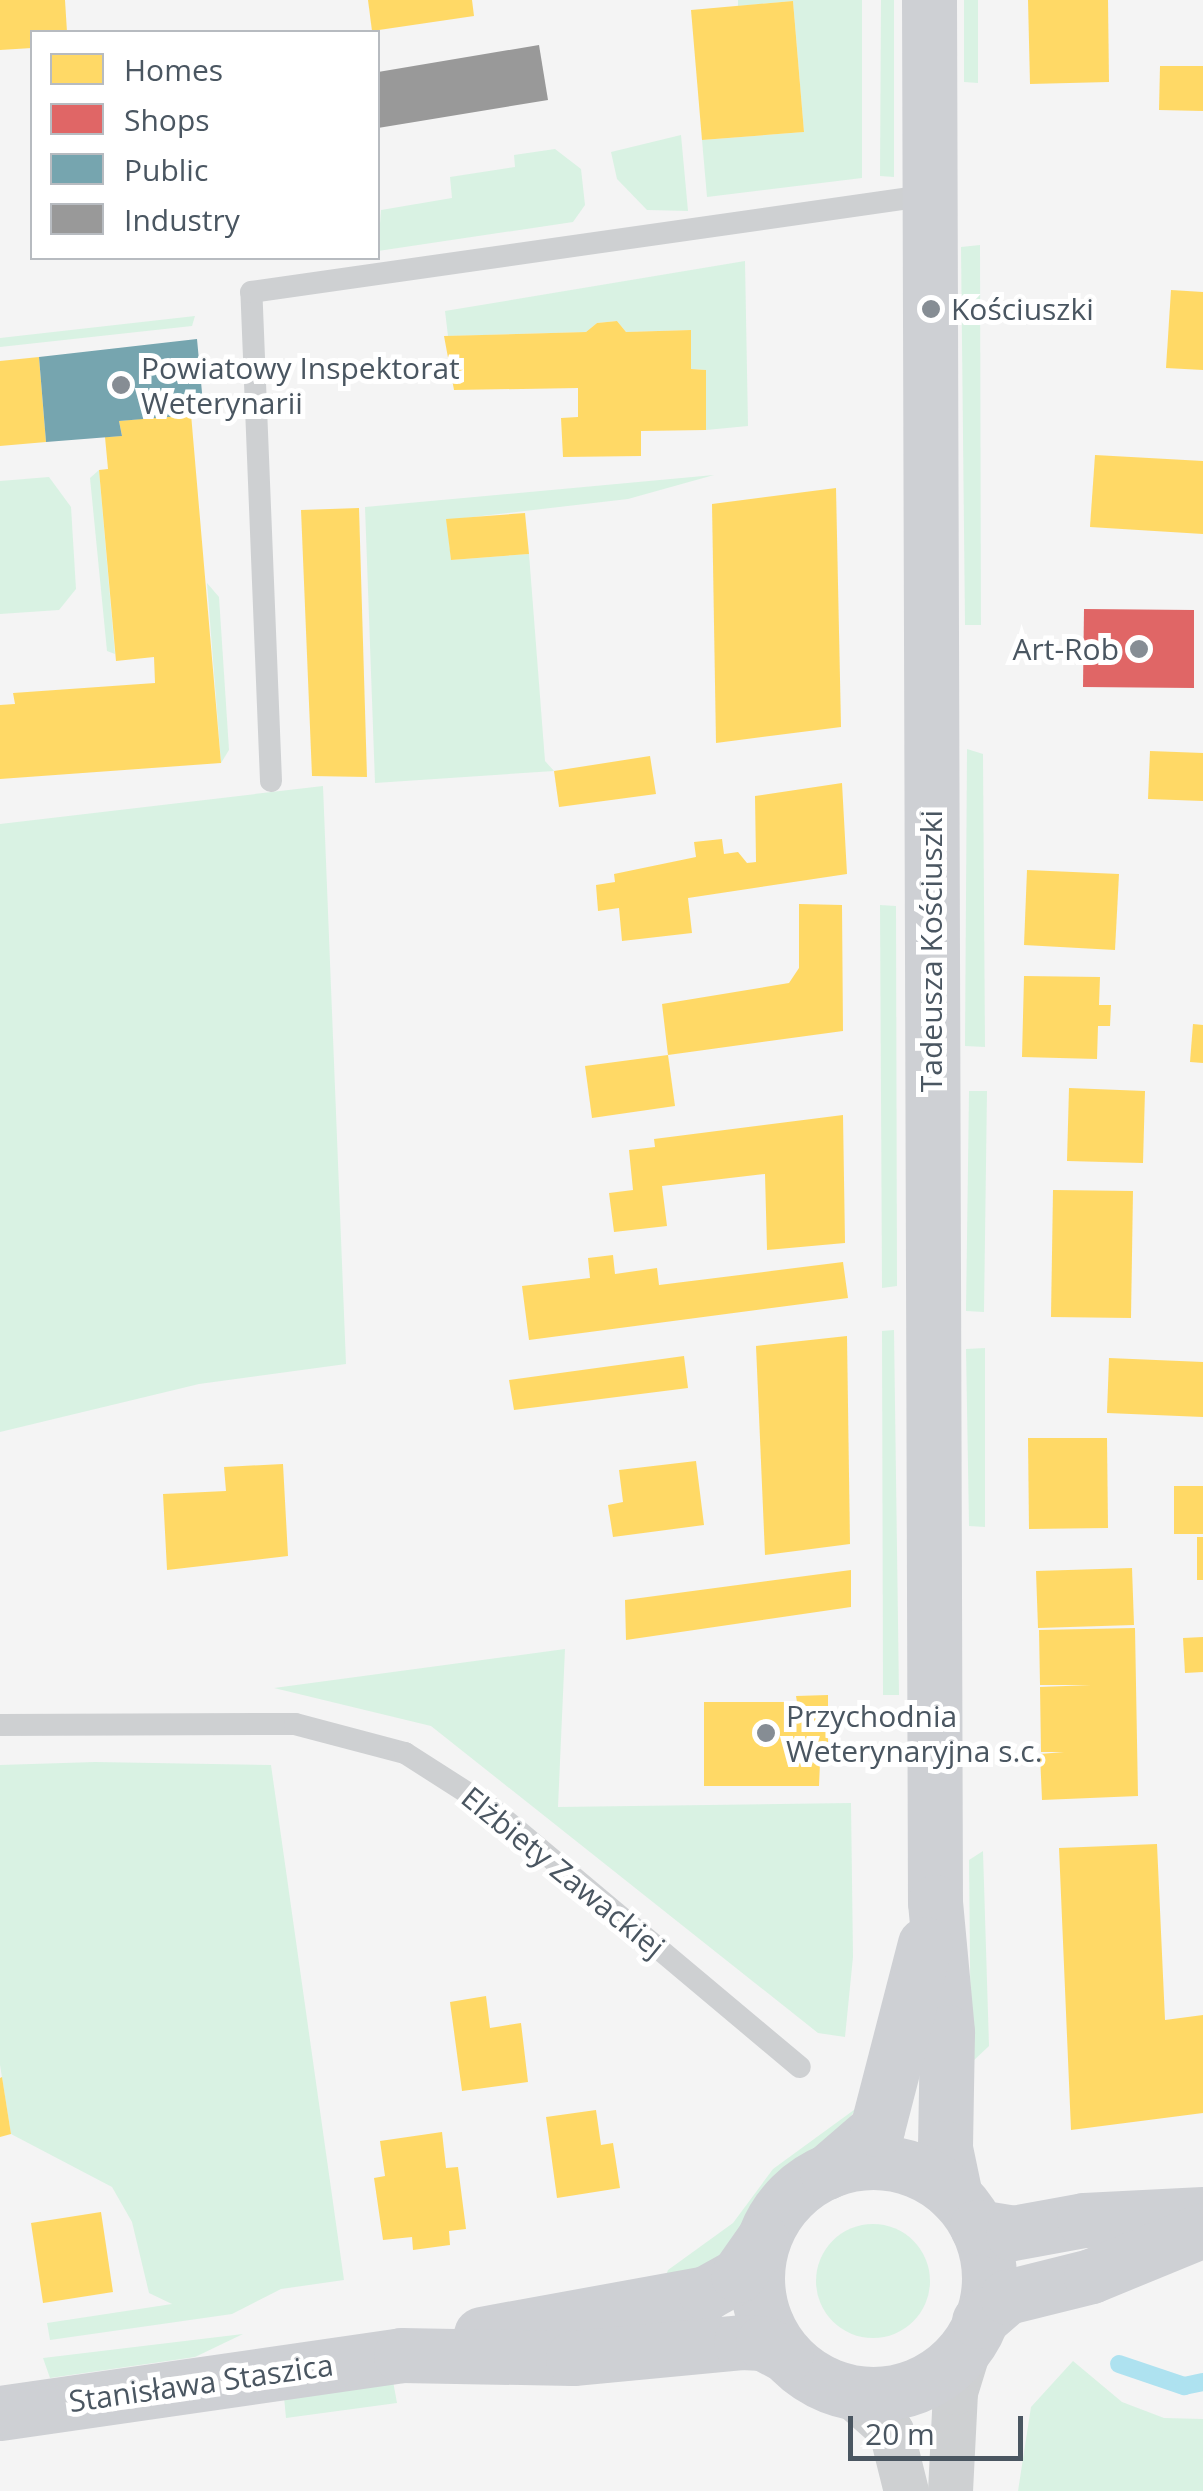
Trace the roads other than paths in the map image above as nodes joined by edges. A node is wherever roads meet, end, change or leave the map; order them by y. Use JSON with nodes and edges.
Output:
{"nodes":[{"id":1,"x":929,"y":0,"type":"edge"},
{"id":2,"x":931,"y":195,"type":"junction"},
{"id":3,"x":271,"y":782,"type":"dead end"},
{"id":4,"x":0,"y":1724,"type":"edge"},
{"id":5,"x":935,"y":1902,"type":"junction"},
{"id":6,"x":800,"y":2067,"type":"dead end"},
{"id":7,"x":828,"y":2172,"type":"junction"},
{"id":8,"x":966,"y":2212,"type":"junction"},
{"id":9,"x":1203,"y":2214,"type":"edge"},
{"id":10,"x":1203,"y":2230,"type":"edge"},
{"id":11,"x":762,"y":2241,"type":"junction"},
{"id":12,"x":975,"y":2331,"type":"junction"},
{"id":13,"x":401,"y":2355,"type":"junction"},
{"id":14,"x":786,"y":2355,"type":"junction"},
{"id":15,"x":844,"y":2390,"type":"junction"},
{"id":16,"x":0,"y":2413,"type":"edge"},
{"id":17,"x":906,"y":2491,"type":"edge"},
{"id":18,"x":950,"y":2491,"type":"edge"}],
"edges":[{"from":1,"to":2,"type":"street","name":"Tadeusza Kościuszki"},
{"from":2,"to":3,"type":"lane"},
{"from":2,"to":5,"type":"street","name":"Tadeusza Kościuszki"},
{"from":4,"to":6,"type":"lane","name":"Elżbiety Zawackiej"},
{"from":5,"to":7,"type":"street","name":"Tadeusza Kościuszki"},
{"from":5,"to":8,"type":"street","name":"Tadeusza Kościuszki"},
{"from":7,"to":8,"type":"street"},
{"from":7,"to":11,"type":"street"},
{"from":8,"to":9,"type":"street"},
{"from":8,"to":12,"type":"street"},
{"from":10,"to":12,"type":"street"},
{"from":11,"to":13,"type":"street","name":"Stanisława Staszica"},
{"from":11,"to":14,"type":"street"},
{"from":12,"to":15,"type":"street"},
{"from":12,"to":18,"type":"street"},
{"from":13,"to":14,"type":"street","name":"Stanisława Staszica"},
{"from":13,"to":16,"type":"street","name":"Stanisława Staszica"},
{"from":14,"to":15,"type":"street"},
{"from":15,"to":17,"type":"street"}]}
